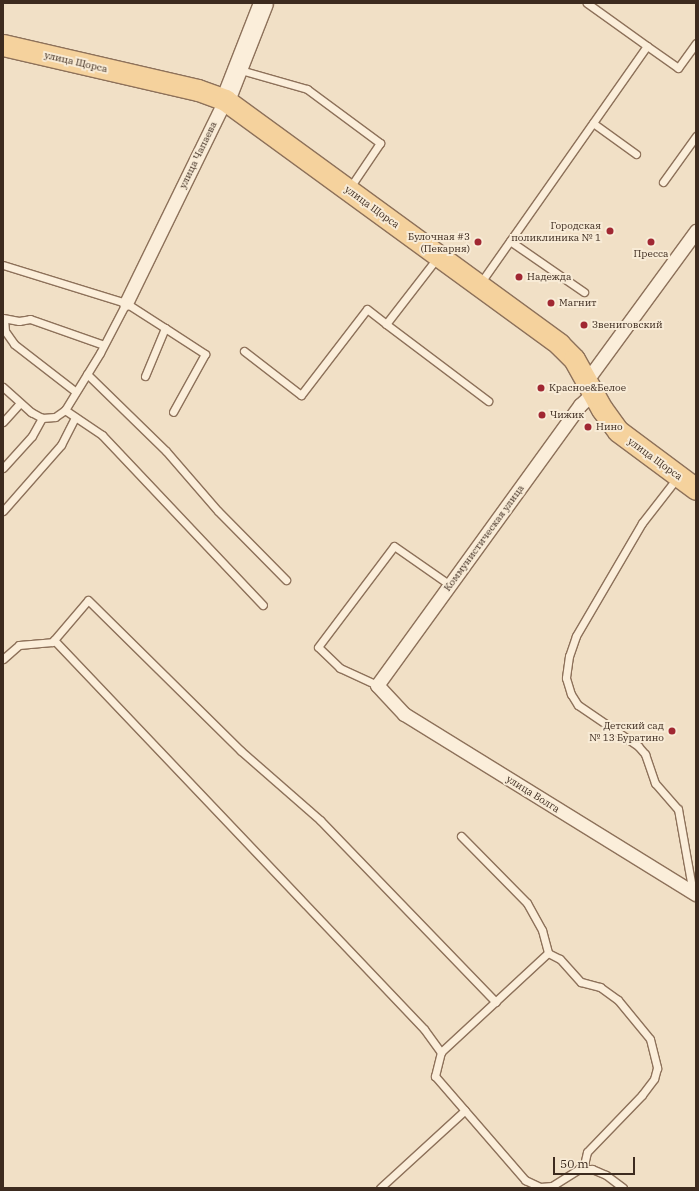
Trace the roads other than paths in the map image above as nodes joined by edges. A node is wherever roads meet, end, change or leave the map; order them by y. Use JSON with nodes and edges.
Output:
{"nodes":[{"id":1,"x":263,"y":3,"type":"edge"},
{"id":2,"x":587,"y":3,"type":"edge"},
{"id":3,"x":696,"y":43,"type":"edge"},
{"id":4,"x":3,"y":45,"type":"edge"},
{"id":5,"x":647,"y":46,"type":"junction"},
{"id":6,"x":237,"y":69,"type":"junction"},
{"id":7,"x":225,"y":100,"type":"junction"},
{"id":8,"x":593,"y":123,"type":"junction"},
{"id":9,"x":696,"y":136,"type":"edge"},
{"id":10,"x":636,"y":154,"type":"dead end"},
{"id":11,"x":663,"y":182,"type":"dead end"},
{"id":12,"x":348,"y":190,"type":"junction"},
{"id":13,"x":696,"y":231,"type":"edge"},
{"id":14,"x":510,"y":241,"type":"junction"},
{"id":15,"x":439,"y":256,"type":"junction"},
{"id":16,"x":3,"y":265,"type":"edge"},
{"id":17,"x":479,"y":285,"type":"junction"},
{"id":18,"x":584,"y":292,"type":"dead end"},
{"id":19,"x":126,"y":303,"type":"junction"},
{"id":20,"x":4,"y":318,"type":"edge"},
{"id":21,"x":386,"y":324,"type":"junction"},
{"id":22,"x":165,"y":328,"type":"junction"},
{"id":23,"x":104,"y":345,"type":"junction"},
{"id":24,"x":244,"y":351,"type":"dead end"},
{"id":25,"x":87,"y":374,"type":"junction"},
{"id":26,"x":145,"y":376,"type":"dead end"},
{"id":27,"x":3,"y":387,"type":"edge"},
{"id":28,"x":590,"y":387,"type":"junction"},
{"id":29,"x":76,"y":392,"type":"junction"},
{"id":30,"x":488,"y":401,"type":"dead end"},
{"id":31,"x":20,"y":403,"type":"junction"},
{"id":32,"x":65,"y":410,"type":"junction"},
{"id":33,"x":173,"y":412,"type":"dead end"},
{"id":34,"x":75,"y":417,"type":"junction"},
{"id":35,"x":42,"y":418,"type":"junction"},
{"id":36,"x":3,"y":422,"type":"edge"},
{"id":37,"x":3,"y":468,"type":"edge"},
{"id":38,"x":678,"y":476,"type":"junction"},
{"id":39,"x":696,"y":489,"type":"edge"},
{"id":40,"x":3,"y":511,"type":"edge"},
{"id":41,"x":286,"y":580,"type":"dead end"},
{"id":42,"x":450,"y":585,"type":"junction"},
{"id":43,"x":263,"y":605,"type":"dead end"},
{"id":44,"x":54,"y":640,"type":"junction"},
{"id":45,"x":3,"y":659,"type":"edge"},
{"id":46,"x":377,"y":685,"type":"junction"},
{"id":47,"x":460,"y":836,"type":"dead end"},
{"id":48,"x":695,"y":894,"type":"edge"},
{"id":49,"x":548,"y":953,"type":"junction"},
{"id":50,"x":496,"y":1002,"type":"junction"},
{"id":51,"x":441,"y":1052,"type":"junction"},
{"id":52,"x":465,"y":1110,"type":"junction"},
{"id":53,"x":583,"y":1169,"type":"junction"},
{"id":54,"x":380,"y":1188,"type":"edge"},
{"id":55,"x":623,"y":1188,"type":"edge"}],
"edges":[{"from":1,"to":6,"type":"main road","name":"улица Чапаева"},
{"from":2,"to":5,"type":"lane"},
{"from":3,"to":5,"type":"lane"},
{"from":4,"to":7,"type":"main road","name":"улица Щорса"},
{"from":5,"to":8,"type":"lane"},
{"from":6,"to":7,"type":"main road","name":"улица Чапаева"},
{"from":6,"to":12,"type":"lane"},
{"from":7,"to":12,"type":"main road","name":"улица Щорса"},
{"from":7,"to":19,"type":"street","name":"улица Чапаева"},
{"from":8,"to":10,"type":"lane"},
{"from":8,"to":14,"type":"lane"},
{"from":9,"to":11,"type":"lane"},
{"from":12,"to":15,"type":"main road","name":"улица Щорса"},
{"from":13,"to":28,"type":"street","name":"Коммунистическая улица"},
{"from":14,"to":17,"type":"lane"},
{"from":14,"to":18,"type":"lane"},
{"from":15,"to":17,"type":"main road","name":"улица Щорса"},
{"from":15,"to":21,"type":"lane"},
{"from":16,"to":19,"type":"lane"},
{"from":17,"to":28,"type":"main road","name":"улица Щорса"},
{"from":19,"to":22,"type":"lane"},
{"from":19,"to":23,"type":"lane"},
{"from":20,"to":23,"type":"lane"},
{"from":20,"to":29,"type":"lane"},
{"from":21,"to":24,"type":"lane"},
{"from":21,"to":30,"type":"lane"},
{"from":22,"to":26,"type":"lane"},
{"from":22,"to":33,"type":"lane"},
{"from":23,"to":25,"type":"lane"},
{"from":25,"to":29,"type":"lane"},
{"from":25,"to":41,"type":"lane"},
{"from":27,"to":31,"type":"lane"},
{"from":28,"to":38,"type":"main road","name":"улица Щорса"},
{"from":28,"to":42,"type":"street","name":"Коммунистическая улица"},
{"from":29,"to":32,"type":"lane"},
{"from":31,"to":35,"type":"lane"},
{"from":31,"to":36,"type":"lane"},
{"from":32,"to":34,"type":"lane"},
{"from":32,"to":35,"type":"lane"},
{"from":34,"to":40,"type":"lane"},
{"from":34,"to":43,"type":"lane"},
{"from":35,"to":37,"type":"lane"},
{"from":38,"to":39,"type":"main road","name":"улица Щорса"},
{"from":38,"to":48,"type":"lane"},
{"from":42,"to":46,"type":"street","name":"Коммунистическая улица"},
{"from":42,"to":46,"type":"lane"},
{"from":44,"to":45,"type":"lane"},
{"from":44,"to":50,"type":"lane"},
{"from":44,"to":51,"type":"lane"},
{"from":46,"to":48,"type":"street","name":"улица Волга"},
{"from":47,"to":49,"type":"lane"},
{"from":49,"to":50,"type":"lane"},
{"from":49,"to":53,"type":"lane"},
{"from":50,"to":51,"type":"lane"},
{"from":51,"to":52,"type":"lane"},
{"from":52,"to":53,"type":"lane"},
{"from":52,"to":54,"type":"lane"},
{"from":53,"to":55,"type":"lane"}]}
